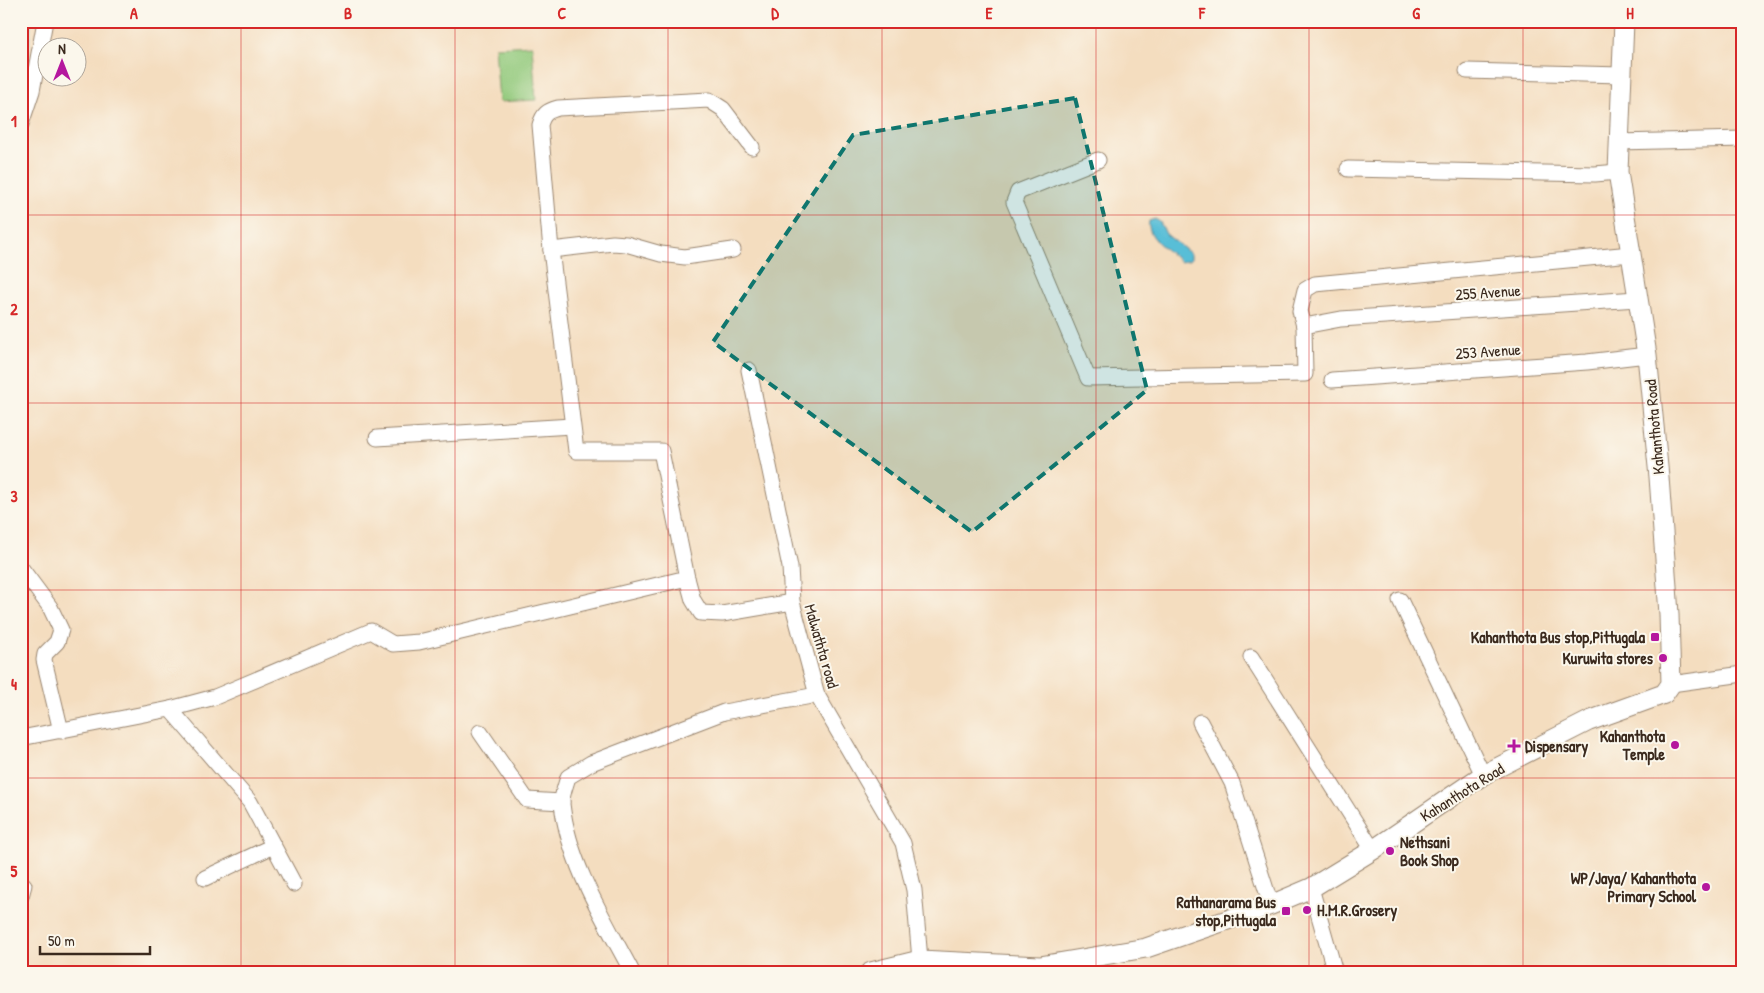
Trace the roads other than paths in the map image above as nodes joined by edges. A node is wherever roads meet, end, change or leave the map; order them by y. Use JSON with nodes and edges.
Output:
{"nodes":[{"id":1,"x":45,"y":21,"type":"edge"},
{"id":2,"x":1624,"y":21,"type":"edge"},
{"id":3,"x":1467,"y":71,"type":"dead end"},
{"id":4,"x":1622,"y":75,"type":"junction"},
{"id":5,"x":21,"y":124,"type":"edge"},
{"id":6,"x":1743,"y":139,"type":"edge"},
{"id":7,"x":1618,"y":142,"type":"junction"},
{"id":8,"x":752,"y":147,"type":"dead end"},
{"id":9,"x":1098,"y":160,"type":"dead end"},
{"id":10,"x":1348,"y":169,"type":"dead end"},
{"id":11,"x":1618,"y":172,"type":"junction"},
{"id":12,"x":551,"y":250,"type":"junction"},
{"id":13,"x":733,"y":250,"type":"dead end"},
{"id":14,"x":1631,"y":254,"type":"junction"},
{"id":15,"x":1637,"y":299,"type":"junction"},
{"id":16,"x":1304,"y":326,"type":"junction"},
{"id":17,"x":1647,"y":355,"type":"junction"},
{"id":18,"x":749,"y":370,"type":"dead end"},
{"id":19,"x":1332,"y":380,"type":"dead end"},
{"id":20,"x":572,"y":426,"type":"junction"},
{"id":21,"x":377,"y":438,"type":"dead end"},
{"id":22,"x":21,"y":568,"type":"edge"},
{"id":23,"x":687,"y":578,"type":"junction"},
{"id":24,"x":1400,"y":600,"type":"dead end"},
{"id":25,"x":792,"y":602,"type":"junction"},
{"id":26,"x":1251,"y":657,"type":"dead end"},
{"id":27,"x":1743,"y":674,"type":"edge"},
{"id":28,"x":1671,"y":684,"type":"junction"},
{"id":29,"x":817,"y":696,"type":"junction"},
{"id":30,"x":170,"y":709,"type":"junction"},
{"id":31,"x":1200,"y":722,"type":"dead end"},
{"id":32,"x":61,"y":731,"type":"junction"},
{"id":33,"x":480,"y":732,"type":"dead end"},
{"id":34,"x":21,"y":738,"type":"edge"},
{"id":35,"x":1483,"y":775,"type":"junction"},
{"id":36,"x":562,"y":802,"type":"junction"},
{"id":37,"x":273,"y":846,"type":"junction"},
{"id":38,"x":1373,"y":850,"type":"junction"},
{"id":39,"x":204,"y":878,"type":"dead end"},
{"id":40,"x":294,"y":884,"type":"dead end"},
{"id":41,"x":1311,"y":888,"type":"junction"},
{"id":42,"x":1271,"y":905,"type":"junction"},
{"id":43,"x":920,"y":960,"type":"junction"},
{"id":44,"x":881,"y":971,"type":"edge"},
{"id":45,"x":632,"y":972,"type":"edge"},
{"id":46,"x":1334,"y":972,"type":"edge"}],
"edges":[{"from":1,"to":5,"type":"street"},
{"from":2,"to":4,"type":"main road","name":"Kahanthota Road"},
{"from":3,"to":4,"type":"street"},
{"from":4,"to":7,"type":"main road","name":"Kahanthota Road"},
{"from":6,"to":7,"type":"street"},
{"from":7,"to":11,"type":"main road","name":"Kahanthota Road"},
{"from":8,"to":12,"type":"street"},
{"from":9,"to":16,"type":"street"},
{"from":10,"to":11,"type":"street"},
{"from":11,"to":14,"type":"main road","name":"Kahanthota Road"},
{"from":12,"to":13,"type":"street"},
{"from":12,"to":20,"type":"street"},
{"from":14,"to":15,"type":"main road","name":"Kahanthota Road"},
{"from":14,"to":16,"type":"street"},
{"from":15,"to":16,"type":"street","name":"255 Avenue"},
{"from":15,"to":17,"type":"main road","name":"Kahanthota Road"},
{"from":17,"to":19,"type":"street","name":"253 Avenue"},
{"from":17,"to":28,"type":"main road","name":"Kahanthota Road"},
{"from":18,"to":25,"type":"street"},
{"from":20,"to":21,"type":"street"},
{"from":20,"to":23,"type":"street"},
{"from":22,"to":32,"type":"street"},
{"from":23,"to":25,"type":"street","name":"Malwathta road"},
{"from":23,"to":30,"type":"street"},
{"from":24,"to":35,"type":"street"},
{"from":25,"to":29,"type":"street","name":"Malwathta road"},
{"from":26,"to":38,"type":"street"},
{"from":27,"to":28,"type":"street"},
{"from":28,"to":35,"type":"main road","name":"Kahanthota Road"},
{"from":29,"to":36,"type":"street"},
{"from":29,"to":43,"type":"street","name":"Malwathta road"},
{"from":30,"to":32,"type":"street"},
{"from":30,"to":37,"type":"street"},
{"from":31,"to":42,"type":"street"},
{"from":32,"to":34,"type":"street"},
{"from":33,"to":36,"type":"street"},
{"from":35,"to":38,"type":"main road","name":"Kahanthota Road"},
{"from":36,"to":45,"type":"street"},
{"from":37,"to":39,"type":"street"},
{"from":37,"to":40,"type":"street"},
{"from":38,"to":41,"type":"main road","name":"Kahanthota Road"},
{"from":41,"to":42,"type":"main road","name":"Kahanthota Road"},
{"from":41,"to":46,"type":"street"},
{"from":42,"to":43,"type":"main road","name":"Kahanthota Road"},
{"from":43,"to":44,"type":"main road","name":"Kahanthota Road"}]}
